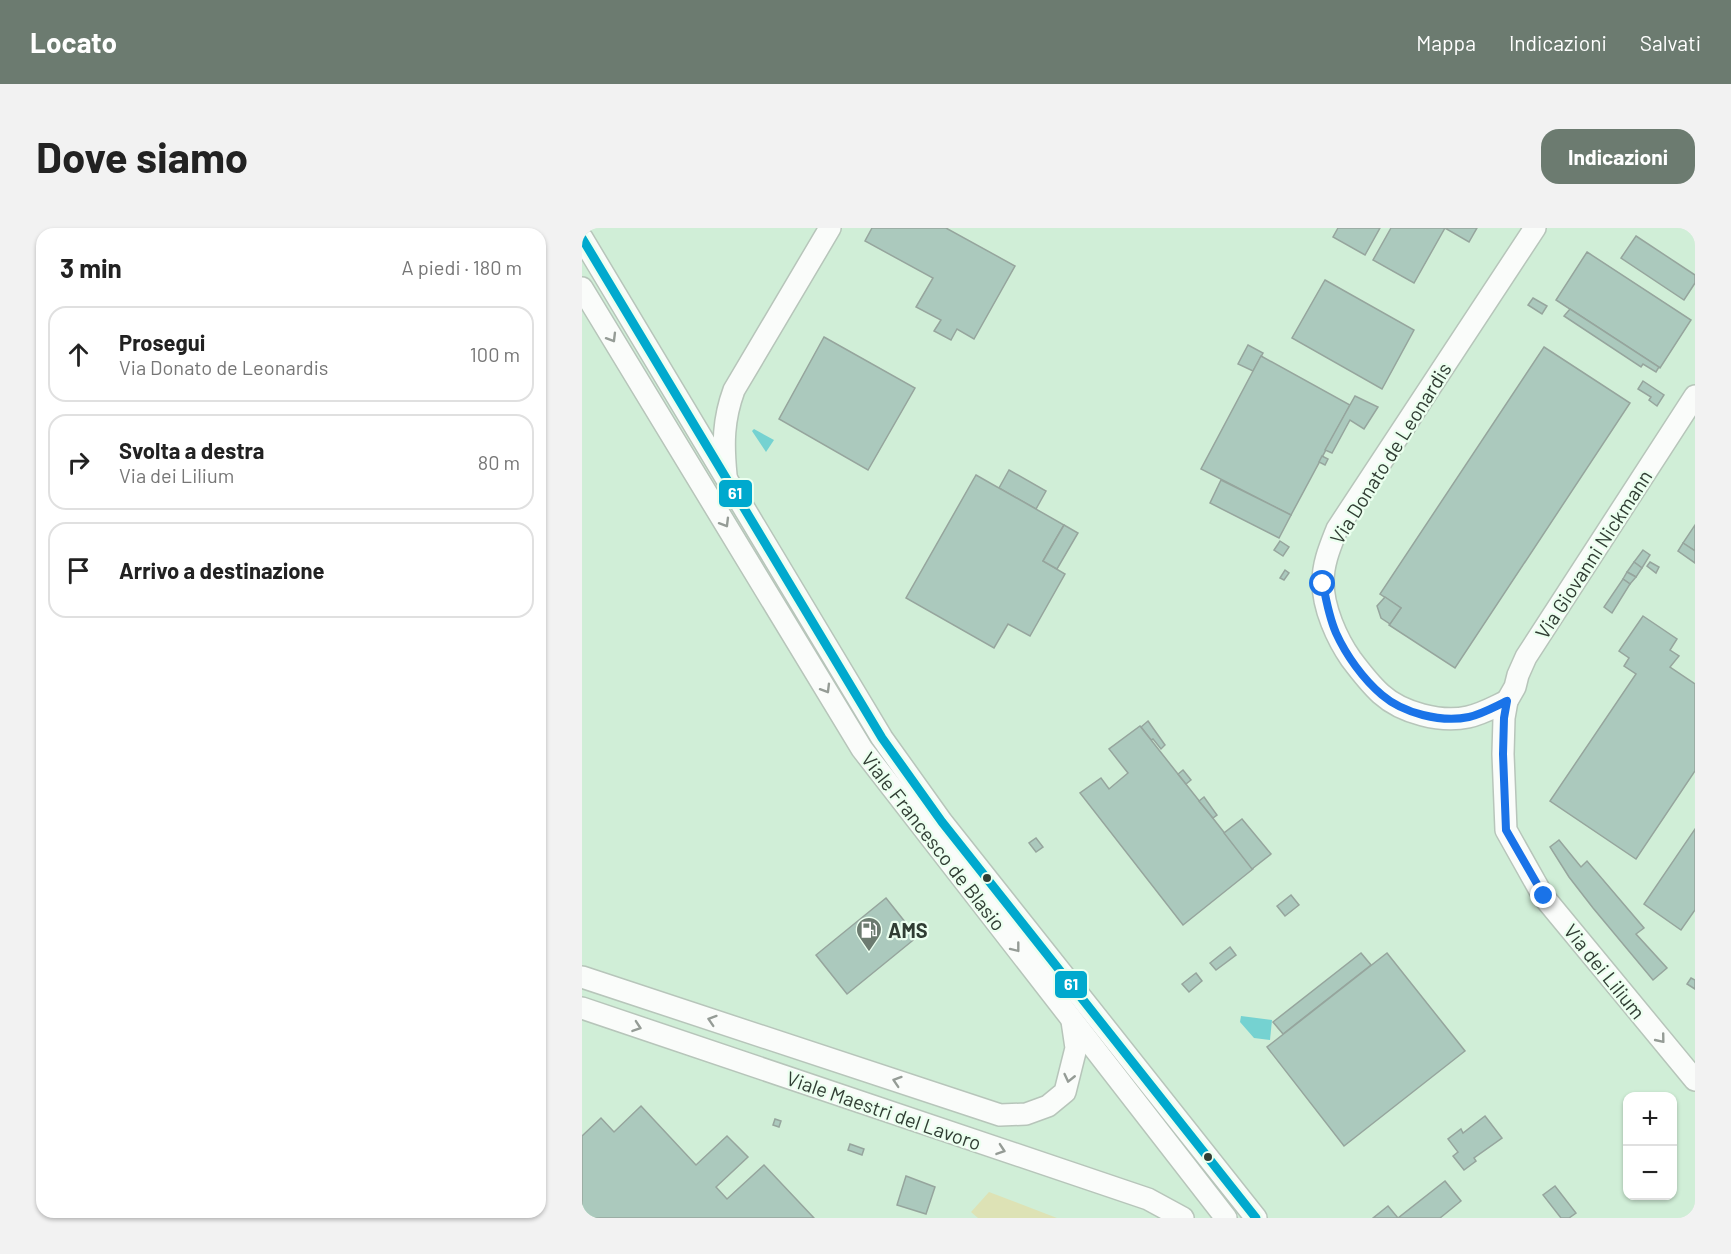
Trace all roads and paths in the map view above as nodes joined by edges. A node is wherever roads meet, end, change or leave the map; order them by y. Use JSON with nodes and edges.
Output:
{"nodes":[{"id":1,"x":830,"y":228,"type":"edge"},
{"id":2,"x":1535,"y":228,"type":"edge"},
{"id":3,"x":582,"y":238,"type":"edge"},
{"id":4,"x":582,"y":288,"type":"edge"},
{"id":5,"x":1695,"y":396,"type":"edge"},
{"id":6,"x":726,"y":478,"type":"junction"},
{"id":7,"x":1505,"y":709,"type":"junction"},
{"id":8,"x":582,"y":977,"type":"edge"},
{"id":9,"x":582,"y":1008,"type":"edge"},
{"id":10,"x":1072,"y":1020,"type":"junction"},
{"id":11,"x":1695,"y":1080,"type":"edge"},
{"id":12,"x":1183,"y":1218,"type":"edge"},
{"id":13,"x":1226,"y":1218,"type":"edge"},
{"id":14,"x":1256,"y":1218,"type":"edge"}],
"edges":[{"from":1,"to":6,"type":"street"},
{"from":2,"to":7,"type":"street","name":"Via Donato de Leonardis"},
{"from":3,"to":6,"type":"street","name":"Viale Francesco de Blasio"},
{"from":4,"to":10,"type":"street","name":"Viale Francesco de Blasio","one_way":true},
{"from":5,"to":7,"type":"street","name":"Via Giovanni Nickmann"},
{"from":6,"to":14,"type":"street","name":"Viale Francesco de Blasio"},
{"from":7,"to":11,"type":"street","name":"Via dei Lilium","one_way":true},
{"from":10,"to":8,"type":"street","name":"Viale Maestri del Lavoro","one_way":true},
{"from":9,"to":12,"type":"street","name":"Viale Maestri del Lavoro","one_way":true},
{"from":10,"to":13,"type":"street","name":"Viale Francesco de Blasio"}]}
